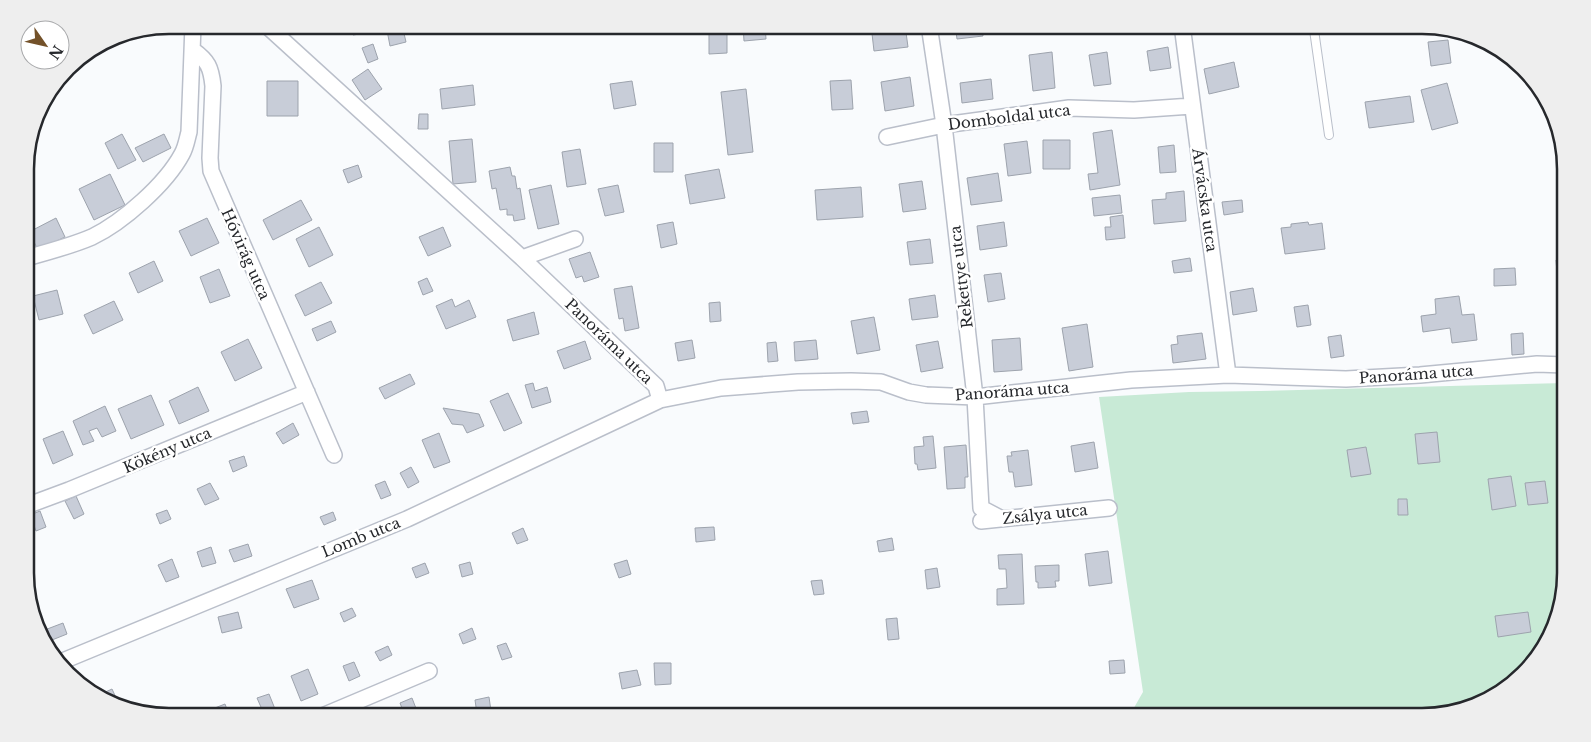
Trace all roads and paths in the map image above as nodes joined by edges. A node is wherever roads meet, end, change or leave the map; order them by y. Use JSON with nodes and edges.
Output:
{"nodes":[{"id":1,"x":193,"y":34,"type":"edge"},
{"id":2,"x":276,"y":34,"type":"edge"},
{"id":3,"x":930,"y":34,"type":"edge"},
{"id":4,"x":1183,"y":34,"type":"edge"},
{"id":5,"x":1315,"y":34,"type":"edge"},
{"id":6,"x":192,"y":50,"type":"junction"},
{"id":7,"x":1192,"y":106,"type":"junction"},
{"id":8,"x":944,"y":126,"type":"junction"},
{"id":9,"x":1330,"y":135,"type":"dead end"},
{"id":10,"x":887,"y":137,"type":"dead end"},
{"id":11,"x":575,"y":239,"type":"dead end"},
{"id":12,"x":34,"y":256,"type":"edge"},
{"id":13,"x":522,"y":258,"type":"junction"},
{"id":14,"x":1557,"y":365,"type":"edge"},
{"id":15,"x":1228,"y":375,"type":"junction"},
{"id":16,"x":307,"y":392,"type":"junction"},
{"id":17,"x":975,"y":397,"type":"junction"},
{"id":18,"x":660,"y":400,"type":"junction"},
{"id":19,"x":334,"y":455,"type":"dead end"},
{"id":20,"x":34,"y":503,"type":"edge"},
{"id":21,"x":1109,"y":508,"type":"dead end"},
{"id":22,"x":1002,"y":519,"type":"junction"},
{"id":23,"x":981,"y":521,"type":"dead end"},
{"id":24,"x":66,"y":660,"type":"edge"},
{"id":25,"x":429,"y":671,"type":"dead end"},
{"id":26,"x":341,"y":708,"type":"edge"}],
"edges":[{"from":1,"to":6,"type":"street"},
{"from":2,"to":13,"type":"street","name":"Panoráma utca"},
{"from":3,"to":8,"type":"street","name":"Rekettye utca"},
{"from":4,"to":7,"type":"street","name":"Árvácska utca"},
{"from":5,"to":9,"type":"lane"},
{"from":6,"to":12,"type":"street"},
{"from":6,"to":16,"type":"street","name":"Hóvirág utca"},
{"from":7,"to":8,"type":"street","name":"Domboldal utca"},
{"from":7,"to":15,"type":"street","name":"Árvácska utca"},
{"from":8,"to":10,"type":"street","name":"Domboldal utca"},
{"from":8,"to":17,"type":"street","name":"Rekettye utca"},
{"from":11,"to":13,"type":"street"},
{"from":13,"to":18,"type":"street","name":"Panoráma utca"},
{"from":14,"to":15,"type":"street","name":"Panoráma utca"},
{"from":15,"to":17,"type":"street","name":"Panoráma utca"},
{"from":16,"to":19,"type":"street","name":"Hóvirág utca"},
{"from":16,"to":20,"type":"street","name":"Kökény utca"},
{"from":17,"to":18,"type":"street","name":"Panoráma utca"},
{"from":17,"to":22,"type":"street","name":"Rekettye utca"},
{"from":18,"to":24,"type":"street","name":"Lomb utca"},
{"from":21,"to":22,"type":"street","name":"Zsálya utca"},
{"from":22,"to":23,"type":"street","name":"Zsálya utca"},
{"from":25,"to":26,"type":"street"}]}
